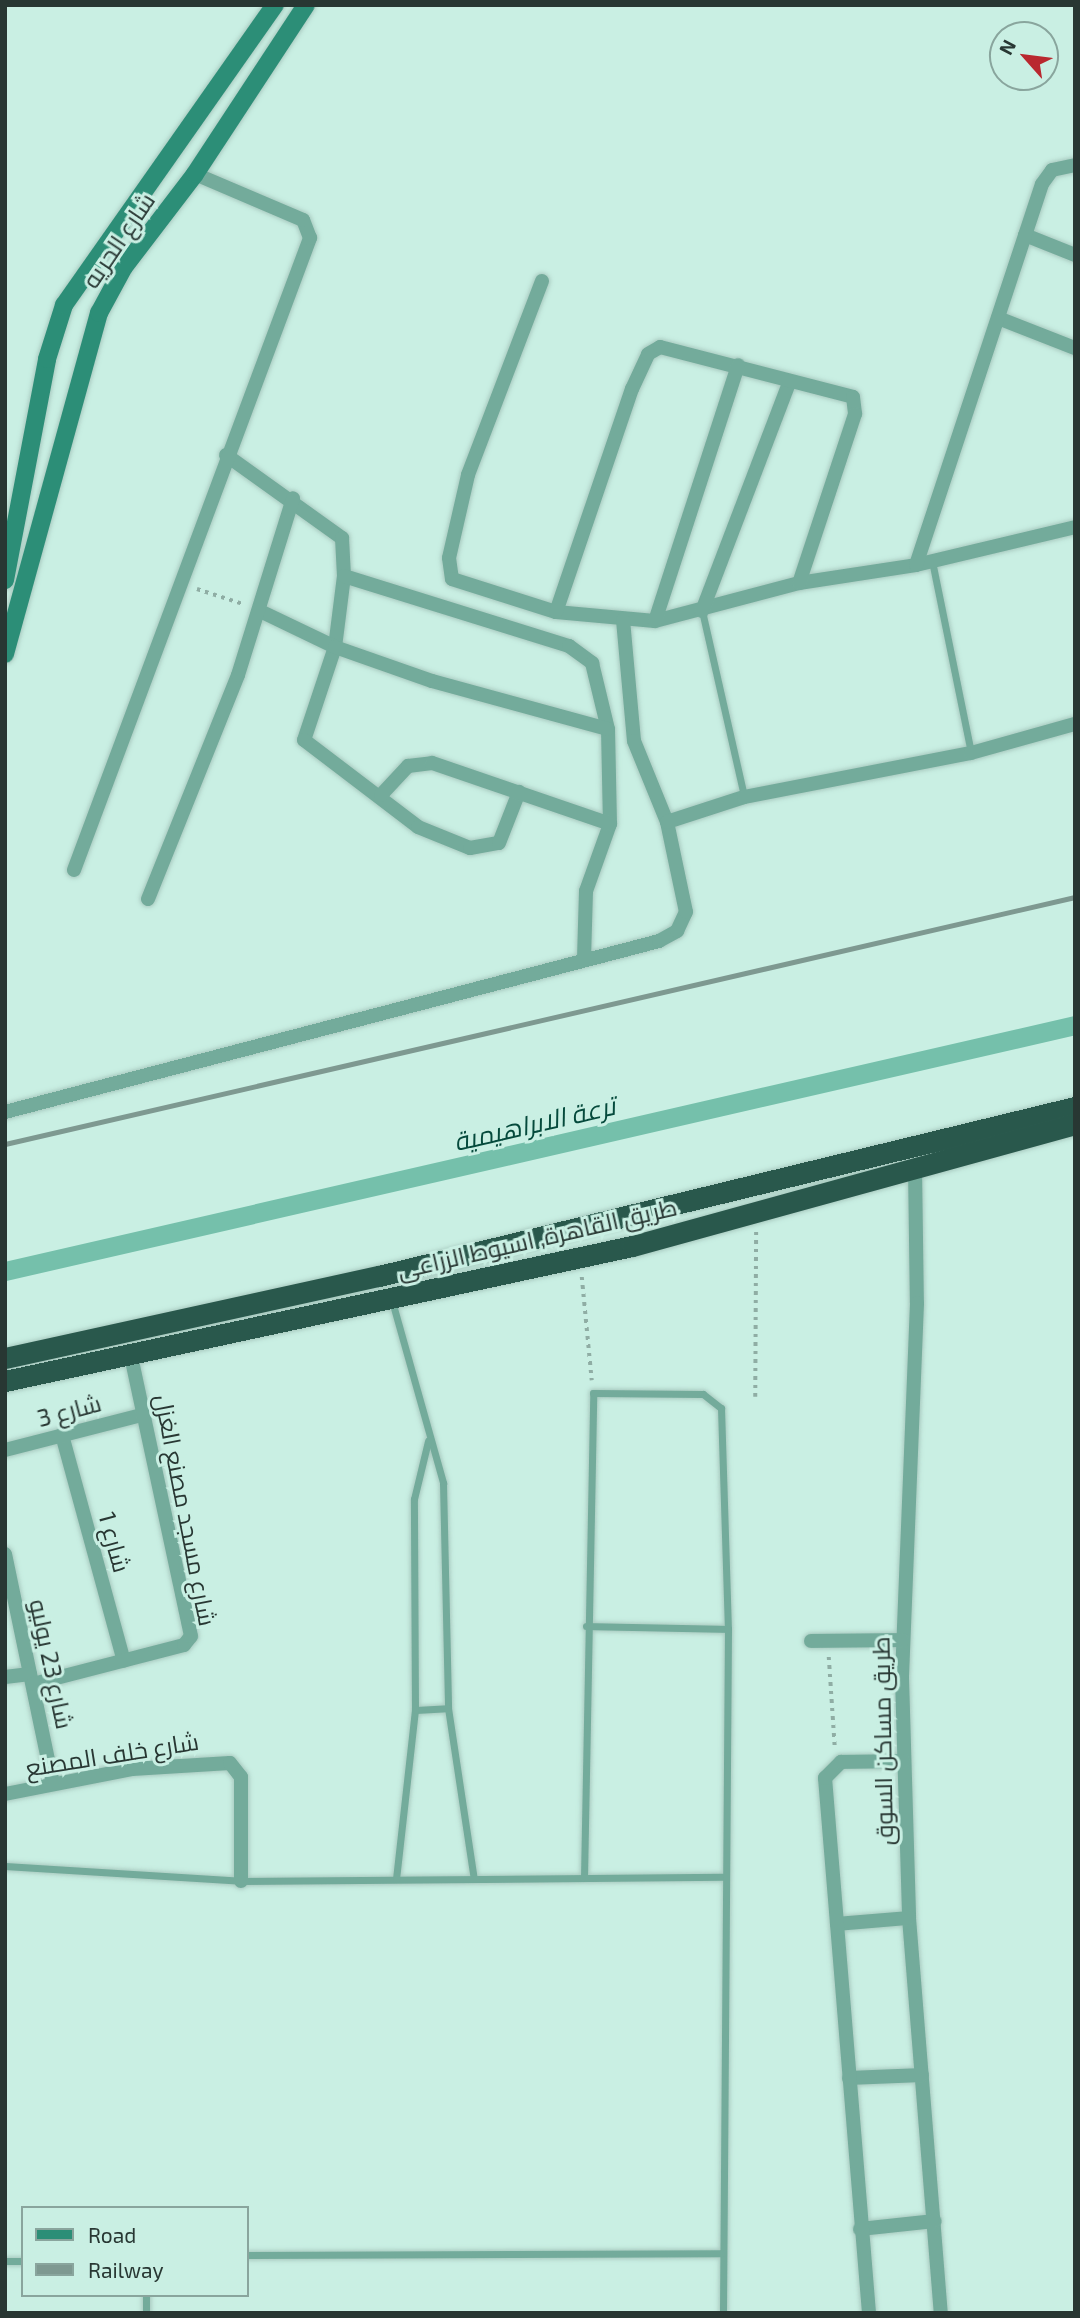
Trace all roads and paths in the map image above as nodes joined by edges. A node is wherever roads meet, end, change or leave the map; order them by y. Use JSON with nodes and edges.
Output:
{"nodes":[{"id":1,"x":275,"y":5,"type":"edge"},
{"id":2,"x":306,"y":5,"type":"edge"},
{"id":3,"x":1075,"y":165,"type":"edge"},
{"id":4,"x":195,"y":174,"type":"junction"},
{"id":5,"x":1026,"y":235,"type":"junction"},
{"id":6,"x":1075,"y":255,"type":"edge"},
{"id":7,"x":542,"y":281,"type":"dead end"},
{"id":8,"x":998,"y":318,"type":"junction"},
{"id":9,"x":1075,"y":348,"type":"edge"},
{"id":10,"x":737,"y":365,"type":"junction"},
{"id":11,"x":789,"y":383,"type":"junction"},
{"id":12,"x":35,"y":432,"type":"junction"},
{"id":13,"x":66,"y":437,"type":"junction"},
{"id":14,"x":226,"y":456,"type":"junction"},
{"id":15,"x":293,"y":498,"type":"junction"},
{"id":16,"x":1075,"y":527,"type":"edge"},
{"id":17,"x":932,"y":561,"type":"junction"},
{"id":18,"x":916,"y":565,"type":"junction"},
{"id":19,"x":344,"y":576,"type":"junction"},
{"id":20,"x":5,"y":580,"type":"edge"},
{"id":21,"x":799,"y":583,"type":"junction"},
{"id":22,"x":182,"y":584,"type":"junction"},
{"id":23,"x":260,"y":611,"type":"junction"},
{"id":24,"x":702,"y":611,"type":"junction"},
{"id":25,"x":556,"y":612,"type":"junction"},
{"id":26,"x":623,"y":620,"type":"junction"},
{"id":27,"x":655,"y":621,"type":"junction"},
{"id":28,"x":335,"y":647,"type":"junction"},
{"id":29,"x":5,"y":654,"type":"edge"},
{"id":30,"x":1075,"y":724,"type":"edge"},
{"id":31,"x":608,"y":729,"type":"junction"},
{"id":32,"x":971,"y":753,"type":"junction"},
{"id":33,"x":519,"y":792,"type":"junction"},
{"id":34,"x":381,"y":796,"type":"junction"},
{"id":35,"x":744,"y":797,"type":"junction"},
{"id":36,"x":667,"y":822,"type":"junction"},
{"id":37,"x":610,"y":824,"type":"junction"},
{"id":38,"x":74,"y":870,"type":"dead end"},
{"id":39,"x":148,"y":899,"type":"dead end"},
{"id":40,"x":584,"y":960,"type":"junction"},
{"id":41,"x":1075,"y":1107,"type":"edge"},
{"id":42,"x":5,"y":1112,"type":"edge"},
{"id":43,"x":1075,"y":1124,"type":"edge"},
{"id":44,"x":915,"y":1167,"type":"junction"},
{"id":45,"x":756,"y":1213,"type":"junction"},
{"id":46,"x":580,"y":1257,"type":"junction"},
{"id":47,"x":391,"y":1297,"type":"junction"},
{"id":48,"x":130,"y":1352,"type":"junction"},
{"id":49,"x":5,"y":1358,"type":"edge"},
{"id":50,"x":5,"y":1381,"type":"edge"},
{"id":51,"x":593,"y":1393,"type":"junction"},
{"id":52,"x":755,"y":1396,"type":"dead end"},
{"id":53,"x":145,"y":1414,"type":"junction"},
{"id":54,"x":62,"y":1435,"type":"junction"},
{"id":55,"x":428,"y":1441,"type":"junction"},
{"id":56,"x":5,"y":1450,"type":"edge"},
{"id":57,"x":5,"y":1554,"type":"edge"},
{"id":58,"x":586,"y":1626,"type":"junction"},
{"id":59,"x":728,"y":1629,"type":"junction"},
{"id":60,"x":902,"y":1640,"type":"junction"},
{"id":61,"x":828,"y":1641,"type":"junction"},
{"id":62,"x":811,"y":1642,"type":"dead end"},
{"id":63,"x":124,"y":1661,"type":"junction"},
{"id":64,"x":5,"y":1677,"type":"edge"},
{"id":65,"x":32,"y":1679,"type":"junction"},
{"id":66,"x":448,"y":1709,"type":"junction"},
{"id":67,"x":415,"y":1710,"type":"junction"},
{"id":68,"x":904,"y":1761,"type":"junction"},
{"id":69,"x":836,"y":1763,"type":"junction"},
{"id":70,"x":53,"y":1784,"type":"junction"},
{"id":71,"x":5,"y":1794,"type":"edge"},
{"id":72,"x":5,"y":1866,"type":"edge"},
{"id":73,"x":723,"y":1877,"type":"junction"},
{"id":74,"x":584,"y":1878,"type":"junction"},
{"id":75,"x":396,"y":1879,"type":"junction"},
{"id":76,"x":474,"y":1879,"type":"junction"},
{"id":77,"x":241,"y":1881,"type":"junction"},
{"id":78,"x":909,"y":1918,"type":"junction"},
{"id":79,"x":836,"y":1924,"type":"junction"},
{"id":80,"x":922,"y":2075,"type":"junction"},
{"id":81,"x":849,"y":2078,"type":"junction"},
{"id":82,"x":934,"y":2221,"type":"junction"},
{"id":83,"x":860,"y":2229,"type":"junction"},
{"id":84,"x":721,"y":2253,"type":"junction"},
{"id":85,"x":248,"y":2255,"type":"edge"},
{"id":86,"x":723,"y":2313,"type":"edge"},
{"id":87,"x":869,"y":2313,"type":"edge"},
{"id":88,"x":941,"y":2313,"type":"edge"}],
"edges":[{"from":1,"to":12,"type":"main road","name":"شارع الحريه"},
{"from":2,"to":4,"type":"main road","name":"شارع الحريه"},
{"from":3,"to":5,"type":"street"},
{"from":4,"to":13,"type":"main road","name":"شارع الحريه"},
{"from":4,"to":14,"type":"street"},
{"from":5,"to":6,"type":"street"},
{"from":5,"to":8,"type":"street"},
{"from":7,"to":25,"type":"street"},
{"from":8,"to":9,"type":"street"},
{"from":8,"to":18,"type":"street"},
{"from":10,"to":11,"type":"street"},
{"from":10,"to":25,"type":"street"},
{"from":10,"to":27,"type":"street"},
{"from":11,"to":21,"type":"street"},
{"from":11,"to":24,"type":"street"},
{"from":12,"to":13,"type":"main road"},
{"from":12,"to":20,"type":"main road","name":"شارع الحريه"},
{"from":13,"to":29,"type":"main road","name":"شارع الحريه"},
{"from":14,"to":15,"type":"street"},
{"from":14,"to":22,"type":"street"},
{"from":15,"to":19,"type":"street"},
{"from":15,"to":23,"type":"street"},
{"from":16,"to":17,"type":"street"},
{"from":17,"to":18,"type":"street"},
{"from":17,"to":32,"type":"lane"},
{"from":18,"to":21,"type":"street"},
{"from":19,"to":28,"type":"street"},
{"from":19,"to":31,"type":"street"},
{"from":21,"to":24,"type":"street"},
{"from":22,"to":23,"type":"path"},
{"from":22,"to":38,"type":"street"},
{"from":23,"to":28,"type":"street"},
{"from":23,"to":39,"type":"street"},
{"from":24,"to":27,"type":"street"},
{"from":24,"to":35,"type":"lane"},
{"from":25,"to":26,"type":"street"},
{"from":26,"to":27,"type":"street"},
{"from":26,"to":36,"type":"street"},
{"from":28,"to":31,"type":"street"},
{"from":28,"to":34,"type":"street"},
{"from":30,"to":32,"type":"street"},
{"from":31,"to":37,"type":"street"},
{"from":32,"to":35,"type":"street"},
{"from":33,"to":34,"type":"street"},
{"from":33,"to":34,"type":"street"},
{"from":33,"to":37,"type":"street"},
{"from":35,"to":36,"type":"street"},
{"from":36,"to":40,"type":"street"},
{"from":37,"to":40,"type":"street"},
{"from":40,"to":42,"type":"street"},
{"from":41,"to":49,"type":"highway","name":"طريق القاهرة, اسيوط الزراعى"},
{"from":43,"to":44,"type":"highway","name":"طريق القاهرة, اسيوط الزراعى"},
{"from":44,"to":45,"type":"highway","name":"طريق القاهرة, اسيوط الزراعى"},
{"from":44,"to":60,"type":"street","name":"طريق مساكن السوق"},
{"from":45,"to":46,"type":"highway","name":"طريق القاهرة, اسيوط الزراعى"},
{"from":45,"to":52,"type":"path"},
{"from":46,"to":47,"type":"highway","name":"طريق القاهرة, اسيوط الزراعى"},
{"from":46,"to":51,"type":"path"},
{"from":47,"to":48,"type":"highway","name":"طريق القاهرة, اسيوط الزراعى"},
{"from":47,"to":55,"type":"lane"},
{"from":48,"to":50,"type":"highway","name":"طريق القاهرة, اسيوط الزراعى"},
{"from":48,"to":53,"type":"street","name":"شارع مسجد مصنع الغزل"},
{"from":51,"to":58,"type":"lane"},
{"from":51,"to":59,"type":"lane"},
{"from":53,"to":54,"type":"street","name":"شارع 3"},
{"from":53,"to":63,"type":"street","name":"شارع مسجد مصنع الغزل"},
{"from":54,"to":56,"type":"street","name":"شارع 3"},
{"from":54,"to":63,"type":"street","name":"شارع 1"},
{"from":55,"to":66,"type":"lane"},
{"from":55,"to":67,"type":"lane"},
{"from":57,"to":65,"type":"street","name":"شارع 23 يوليو"},
{"from":58,"to":59,"type":"lane"},
{"from":58,"to":74,"type":"lane"},
{"from":59,"to":73,"type":"lane"},
{"from":60,"to":61,"type":"street"},
{"from":60,"to":68,"type":"street","name":"طريق مساكن السوق"},
{"from":61,"to":62,"type":"street"},
{"from":61,"to":69,"type":"path"},
{"from":63,"to":65,"type":"street","name":"شارع مسجد مصنع الغزل"},
{"from":64,"to":65,"type":"street","name":"شارع مسجد مصنع الغزل"},
{"from":65,"to":70,"type":"street","name":"شارع 23 يوليو"},
{"from":66,"to":67,"type":"lane"},
{"from":66,"to":76,"type":"lane"},
{"from":67,"to":75,"type":"lane"},
{"from":68,"to":69,"type":"street"},
{"from":68,"to":78,"type":"street","name":"طريق مساكن السوق"},
{"from":69,"to":79,"type":"street"},
{"from":70,"to":71,"type":"street","name":"شارع خلف المصنع"},
{"from":70,"to":77,"type":"street","name":"شارع خلف المصنع"},
{"from":72,"to":77,"type":"lane"},
{"from":73,"to":74,"type":"lane"},
{"from":73,"to":84,"type":"lane"},
{"from":74,"to":76,"type":"lane"},
{"from":75,"to":76,"type":"lane"},
{"from":75,"to":77,"type":"lane"},
{"from":78,"to":79,"type":"street"},
{"from":78,"to":80,"type":"street","name":"طريق مساكن السوق"},
{"from":79,"to":81,"type":"street"},
{"from":80,"to":81,"type":"street"},
{"from":80,"to":82,"type":"street","name":"طريق مساكن السوق"},
{"from":81,"to":83,"type":"street"},
{"from":82,"to":83,"type":"street"},
{"from":82,"to":88,"type":"street","name":"طريق مساكن السوق"},
{"from":83,"to":87,"type":"street"},
{"from":84,"to":85,"type":"lane"},
{"from":84,"to":86,"type":"lane"}]}
